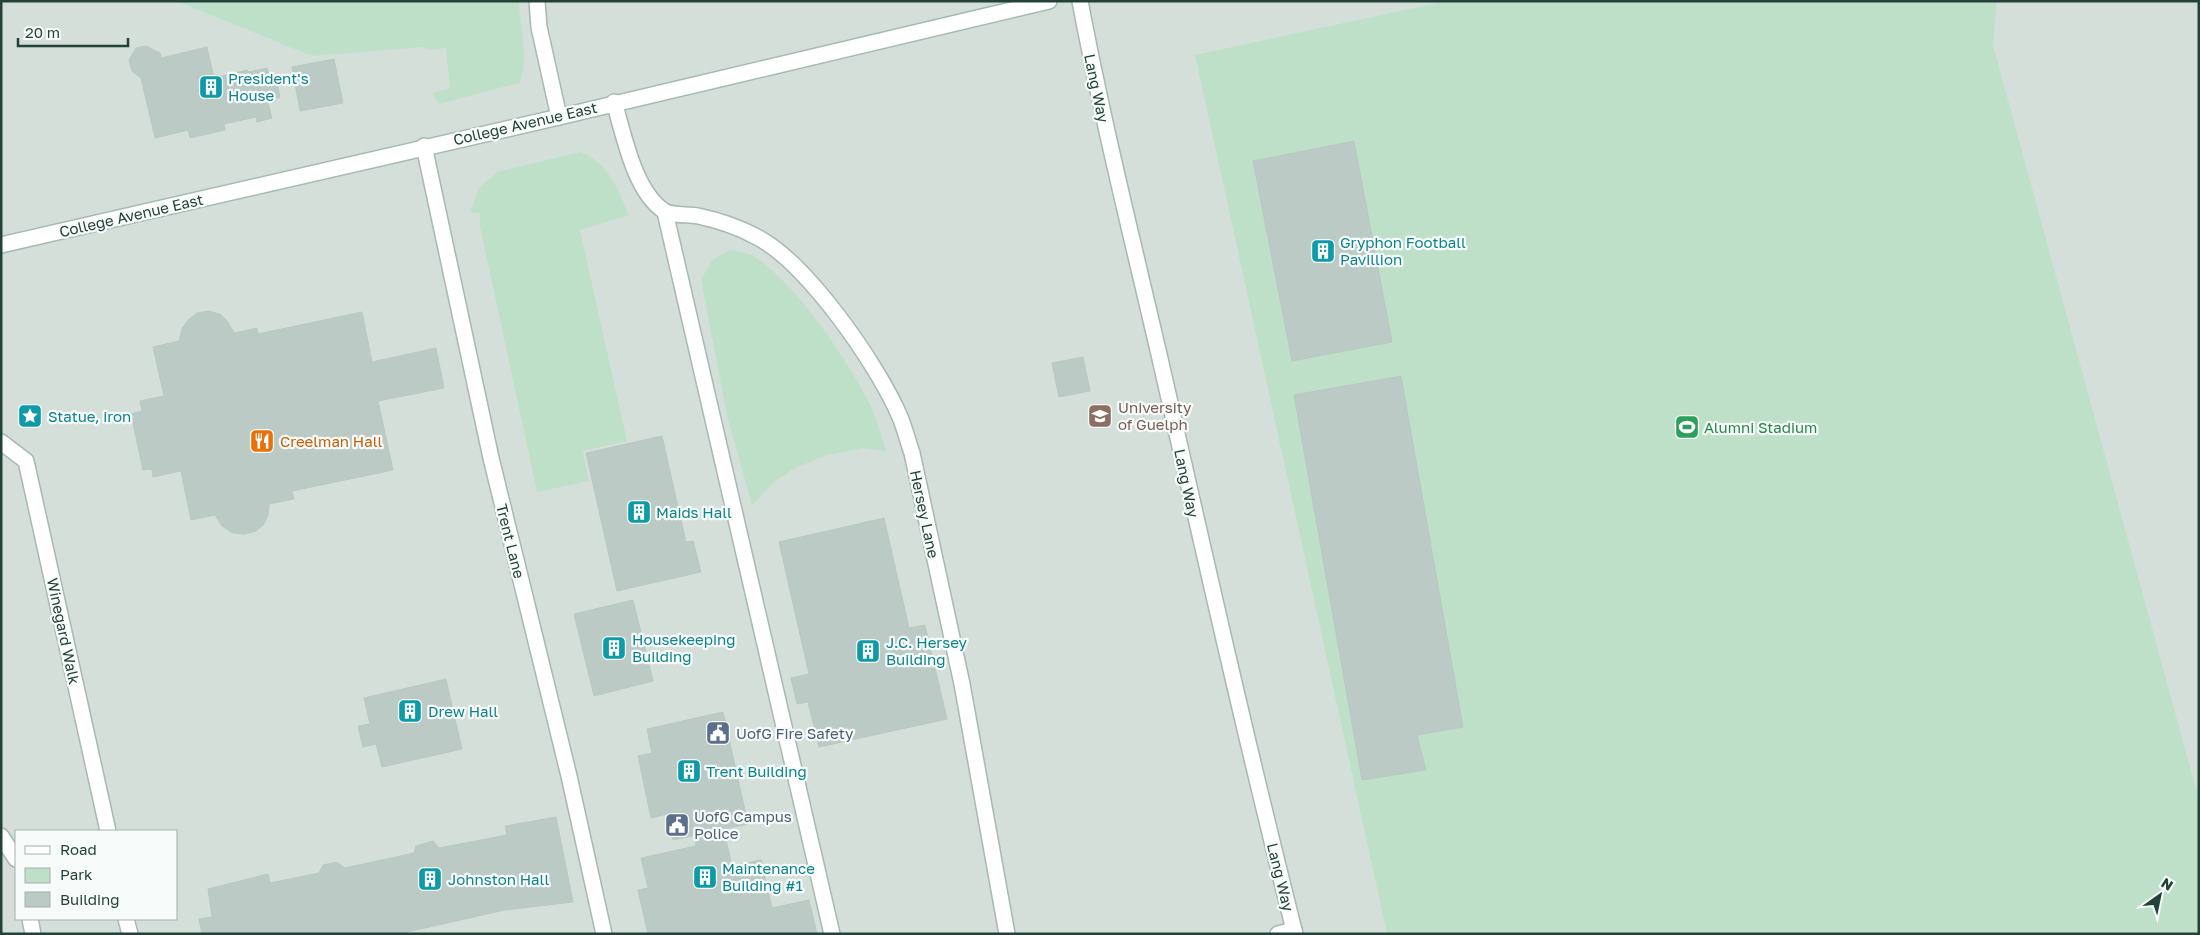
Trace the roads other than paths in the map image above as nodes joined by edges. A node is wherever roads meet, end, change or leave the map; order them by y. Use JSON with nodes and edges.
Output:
{"nodes":[{"id":1,"x":538,"y":1,"type":"edge"},
{"id":2,"x":1049,"y":1,"type":"edge"},
{"id":3,"x":1080,"y":1,"type":"edge"},
{"id":4,"x":614,"y":102,"type":"junction"},
{"id":5,"x":559,"y":117,"type":"junction"},
{"id":6,"x":424,"y":146,"type":"junction"},
{"id":7,"x":665,"y":212,"type":"junction"},
{"id":8,"x":1,"y":245,"type":"edge"},
{"id":9,"x":1,"y":442,"type":"edge"},
{"id":10,"x":108,"y":830,"type":"edge"},
{"id":11,"x":1,"y":836,"type":"edge"},
{"id":12,"x":15,"y":857,"type":"edge"},
{"id":13,"x":30,"y":920,"type":"edge"},
{"id":14,"x":126,"y":920,"type":"edge"},
{"id":15,"x":1294,"y":932,"type":"edge"},
{"id":16,"x":33,"y":934,"type":"edge"},
{"id":17,"x":130,"y":934,"type":"edge"},
{"id":18,"x":604,"y":934,"type":"edge"},
{"id":19,"x":832,"y":934,"type":"edge"},
{"id":20,"x":1007,"y":934,"type":"edge"},
{"id":21,"x":1278,"y":934,"type":"edge"}],
"edges":[{"from":1,"to":5,"type":"street"},
{"from":2,"to":4,"type":"street","name":"College Avenue East"},
{"from":3,"to":15,"type":"street","name":"Lang Way"},
{"from":4,"to":5,"type":"street","name":"College Avenue East"},
{"from":4,"to":7,"type":"street"},
{"from":5,"to":6,"type":"street","name":"College Avenue East"},
{"from":6,"to":8,"type":"street","name":"College Avenue East"},
{"from":6,"to":18,"type":"street","name":"Trent Lane"},
{"from":7,"to":19,"type":"street"},
{"from":7,"to":20,"type":"street","name":"Hersey Lane"},
{"from":9,"to":10,"type":"street","name":"Winegard Walk"},
{"from":11,"to":12,"type":"street"},
{"from":13,"to":16,"type":"street"},
{"from":14,"to":17,"type":"street"},
{"from":15,"to":21,"type":"street"}]}
